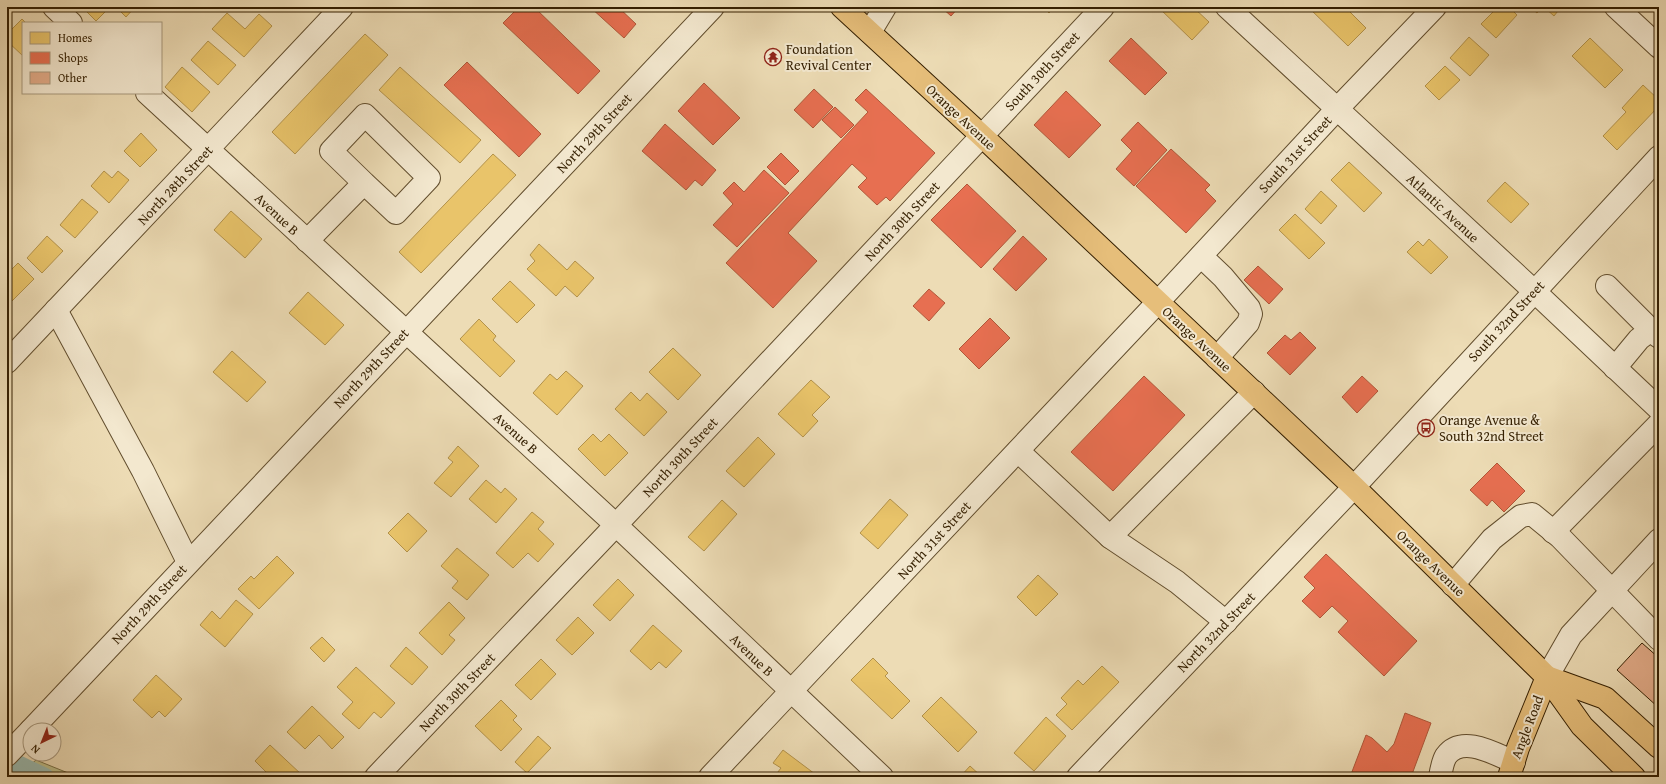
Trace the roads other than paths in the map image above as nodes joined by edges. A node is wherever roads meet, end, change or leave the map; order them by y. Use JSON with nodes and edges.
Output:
{"nodes":[{"id":1,"x":54,"y":7,"type":"edge"},
{"id":2,"x":342,"y":7,"type":"edge"},
{"id":3,"x":713,"y":7,"type":"edge"},
{"id":4,"x":842,"y":7,"type":"edge"},
{"id":5,"x":885,"y":7,"type":"edge"},
{"id":6,"x":1103,"y":7,"type":"edge"},
{"id":7,"x":1227,"y":7,"type":"edge"},
{"id":8,"x":1435,"y":7,"type":"edge"},
{"id":9,"x":1616,"y":7,"type":"edge"},
{"id":10,"x":70,"y":22,"type":"edge"},
{"id":11,"x":870,"y":32,"type":"junction"},
{"id":12,"x":1659,"y":47,"type":"edge"},
{"id":13,"x":148,"y":94,"type":"edge"},
{"id":14,"x":1337,"y":109,"type":"junction"},
{"id":15,"x":982,"y":136,"type":"junction"},
{"id":16,"x":208,"y":150,"type":"junction"},
{"id":17,"x":1659,"y":157,"type":"edge"},
{"id":18,"x":364,"y":183,"type":"junction"},
{"id":19,"x":307,"y":241,"type":"junction"},
{"id":20,"x":1201,"y":256,"type":"junction"},
{"id":21,"x":1607,"y":286,"type":"dead end"},
{"id":22,"x":1534,"y":291,"type":"junction"},
{"id":23,"x":1158,"y":302,"type":"junction"},
{"id":24,"x":56,"y":310,"type":"junction"},
{"id":25,"x":405,"y":332,"type":"junction"},
{"id":26,"x":1655,"y":333,"type":"edge"},
{"id":27,"x":1217,"y":358,"type":"junction"},
{"id":28,"x":7,"y":362,"type":"edge"},
{"id":29,"x":1615,"y":368,"type":"junction"},
{"id":30,"x":1254,"y":392,"type":"junction"},
{"id":31,"x":1659,"y":410,"type":"edge"},
{"id":32,"x":1659,"y":424,"type":"edge"},
{"id":33,"x":1018,"y":451,"type":"junction"},
{"id":34,"x":1354,"y":487,"type":"junction"},
{"id":35,"x":616,"y":525,"type":"junction"},
{"id":36,"x":1553,"y":532,"type":"junction"},
{"id":37,"x":1110,"y":537,"type":"junction"},
{"id":38,"x":1659,"y":540,"type":"edge"},
{"id":39,"x":188,"y":562,"type":"junction"},
{"id":40,"x":1453,"y":585,"type":"junction"},
{"id":41,"x":1611,"y":591,"type":"junction"},
{"id":42,"x":1226,"y":622,"type":"junction"},
{"id":43,"x":1659,"y":639,"type":"edge"},
{"id":44,"x":1547,"y":677,"type":"junction"},
{"id":45,"x":792,"y":692,"type":"junction"},
{"id":46,"x":38,"y":722,"type":"edge"},
{"id":47,"x":22,"y":739,"type":"edge"},
{"id":48,"x":1659,"y":747,"type":"edge"},
{"id":49,"x":7,"y":755,"type":"edge"},
{"id":50,"x":1511,"y":769,"type":"edge"},
{"id":51,"x":376,"y":777,"type":"edge"},
{"id":52,"x":710,"y":777,"type":"edge"},
{"id":53,"x":882,"y":777,"type":"edge"},
{"id":54,"x":1078,"y":777,"type":"edge"},
{"id":55,"x":1440,"y":777,"type":"edge"},
{"id":56,"x":1634,"y":777,"type":"edge"}],
"edges":[{"from":1,"to":10,"type":"street"},
{"from":2,"to":16,"type":"street","name":"North 28th Street"},
{"from":3,"to":25,"type":"street","name":"North 29th Street"},
{"from":4,"to":11,"type":"main road","name":"Orange Avenue"},
{"from":5,"to":11,"type":"street"},
{"from":6,"to":15,"type":"street","name":"South 30th Street"},
{"from":7,"to":14,"type":"street","name":"Atlantic Avenue"},
{"from":8,"to":14,"type":"street","name":"South 31st Street"},
{"from":9,"to":12,"type":"street"},
{"from":11,"to":15,"type":"main road","name":"Orange Avenue"},
{"from":13,"to":16,"type":"street","name":"Avenue B"},
{"from":14,"to":20,"type":"street","name":"South 31st Street"},
{"from":14,"to":22,"type":"street","name":"Atlantic Avenue"},
{"from":15,"to":23,"type":"main road","name":"Orange Avenue"},
{"from":15,"to":35,"type":"street","name":"North 30th Street"},
{"from":16,"to":19,"type":"street","name":"Avenue B"},
{"from":16,"to":24,"type":"street","name":"North 28th Street"},
{"from":17,"to":22,"type":"street","name":"South 32nd Street"},
{"from":18,"to":18,"type":"street"},
{"from":18,"to":19,"type":"street"},
{"from":19,"to":25,"type":"street","name":"Avenue B"},
{"from":20,"to":23,"type":"street","name":"South 31st Street"},
{"from":20,"to":27,"type":"street"},
{"from":21,"to":26,"type":"street"},
{"from":22,"to":29,"type":"street","name":"Atlantic Avenue"},
{"from":22,"to":34,"type":"street","name":"South 32nd Street"},
{"from":23,"to":27,"type":"main road","name":"Orange Avenue"},
{"from":23,"to":33,"type":"street","name":"North 31st Street"},
{"from":24,"to":28,"type":"street","name":"North 28th Street"},
{"from":24,"to":39,"type":"street"},
{"from":25,"to":35,"type":"street","name":"Avenue B"},
{"from":25,"to":39,"type":"street","name":"North 29th Street"},
{"from":26,"to":29,"type":"street"},
{"from":27,"to":30,"type":"main road","name":"Orange Avenue"},
{"from":29,"to":31,"type":"street","name":"Atlantic Avenue"},
{"from":30,"to":34,"type":"main road","name":"Orange Avenue"},
{"from":30,"to":37,"type":"street"},
{"from":32,"to":36,"type":"street"},
{"from":33,"to":37,"type":"street"},
{"from":33,"to":45,"type":"street","name":"North 31st Street"},
{"from":34,"to":40,"type":"main road","name":"Orange Avenue"},
{"from":34,"to":42,"type":"street","name":"North 32nd Street"},
{"from":35,"to":45,"type":"street","name":"Avenue B"},
{"from":35,"to":51,"type":"street","name":"North 30th Street"},
{"from":36,"to":40,"type":"street"},
{"from":36,"to":41,"type":"street"},
{"from":37,"to":42,"type":"street"},
{"from":38,"to":41,"type":"street"},
{"from":39,"to":46,"type":"street","name":"North 29th Street"},
{"from":40,"to":44,"type":"main road","name":"Orange Avenue"},
{"from":41,"to":43,"type":"street"},
{"from":41,"to":44,"type":"street"},
{"from":42,"to":54,"type":"street","name":"North 32nd Street"},
{"from":44,"to":48,"type":"main road","name":"Orange Avenue"},
{"from":44,"to":50,"type":"main road","name":"Angle Road"},
{"from":44,"to":56,"type":"main road","name":"Orange Avenue"},
{"from":45,"to":52,"type":"street","name":"North 31st Street"},
{"from":45,"to":53,"type":"street","name":"Avenue B"},
{"from":47,"to":49,"type":"street","name":"North 29th Street"},
{"from":50,"to":55,"type":"street"}]}
